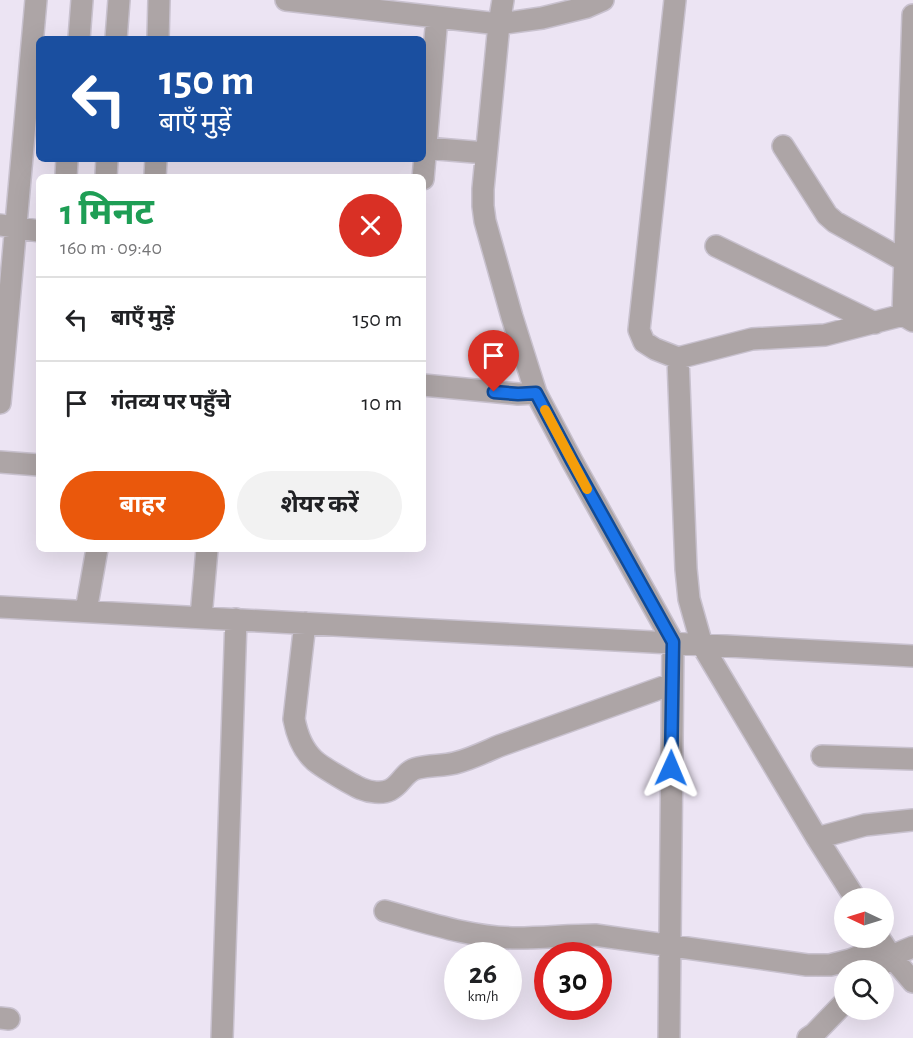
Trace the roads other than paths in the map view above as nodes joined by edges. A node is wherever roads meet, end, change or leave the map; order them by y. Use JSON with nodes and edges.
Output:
{"nodes":[{"id":1,"x":36,"y":0,"type":"edge"},
{"id":2,"x":82,"y":0,"type":"edge"},
{"id":3,"x":119,"y":0,"type":"edge"},
{"id":4,"x":159,"y":0,"type":"edge"},
{"id":5,"x":286,"y":0,"type":"edge"},
{"id":6,"x":503,"y":0,"type":"edge"},
{"id":7,"x":603,"y":0,"type":"edge"},
{"id":8,"x":675,"y":0,"type":"edge"},
{"id":9,"x":913,"y":15,"type":"edge"},
{"id":10,"x":437,"y":17,"type":"junction"},
{"id":11,"x":499,"y":24,"type":"junction"},
{"id":12,"x":79,"y":36,"type":"edge"},
{"id":13,"x":116,"y":36,"type":"edge"},
{"id":14,"x":158,"y":36,"type":"edge"},
{"id":15,"x":783,"y":146,"type":"dead end"},
{"id":16,"x":426,"y":148,"type":"joint"},
{"id":17,"x":486,"y":153,"type":"junction"},
{"id":18,"x":8,"y":226,"type":"edge"},
{"id":19,"x":36,"y":231,"type":"edge"},
{"id":20,"x":716,"y":246,"type":"dead end"},
{"id":21,"x":905,"y":261,"type":"junction"},
{"id":22,"x":908,"y":318,"type":"edge"},
{"id":23,"x":875,"y":322,"type":"junction"},
{"id":24,"x":678,"y":358,"type":"junction"},
{"id":25,"x":426,"y":385,"type":"edge"},
{"id":26,"x":536,"y":393,"type":"junction"},
{"id":27,"x":0,"y":403,"type":"edge"},
{"id":28,"x":0,"y":462,"type":"edge"},
{"id":29,"x":36,"y":464,"type":"edge"},
{"id":30,"x":96,"y":552,"type":"edge"},
{"id":31,"x":207,"y":552,"type":"edge"},
{"id":32,"x":0,"y":607,"type":"edge"},
{"id":33,"x":86,"y":611,"type":"junction"},
{"id":34,"x":201,"y":617,"type":"junction"},
{"id":35,"x":236,"y":619,"type":"junction"},
{"id":36,"x":305,"y":623,"type":"junction"},
{"id":37,"x":673,"y":642,"type":"junction"},
{"id":38,"x":702,"y":645,"type":"junction"},
{"id":39,"x":913,"y":656,"type":"edge"},
{"id":40,"x":672,"y":684,"type":"junction"},
{"id":41,"x":822,"y":756,"type":"dead end"},
{"id":42,"x":913,"y":759,"type":"edge"},
{"id":43,"x":913,"y":820,"type":"edge"},
{"id":44,"x":817,"y":838,"type":"junction"},
{"id":45,"x":849,"y":888,"type":"edge"},
{"id":46,"x":385,"y":911,"type":"dead end"},
{"id":47,"x":670,"y":944,"type":"junction"},
{"id":48,"x":913,"y":947,"type":"edge"},
{"id":49,"x":882,"y":952,"type":"edge"},
{"id":50,"x":913,"y":982,"type":"edge"},
{"id":51,"x":834,"y":1013,"type":"edge"},
{"id":52,"x":222,"y":1038,"type":"edge"},
{"id":53,"x":669,"y":1038,"type":"edge"},
{"id":54,"x":808,"y":1038,"type":"edge"}],
"edges":[{"from":1,"to":18,"type":"street"},
{"from":2,"to":12,"type":"street"},
{"from":3,"to":13,"type":"street"},
{"from":4,"to":14,"type":"street"},
{"from":5,"to":10,"type":"street"},
{"from":6,"to":11,"type":"street"},
{"from":7,"to":11,"type":"street"},
{"from":8,"to":24,"type":"street"},
{"from":9,"to":21,"type":"street"},
{"from":10,"to":11,"type":"street"},
{"from":10,"to":16,"type":"street"},
{"from":11,"to":17,"type":"street"},
{"from":15,"to":21,"type":"street"},
{"from":16,"to":17,"type":"street"},
{"from":17,"to":26,"type":"street"},
{"from":18,"to":19,"type":"street"},
{"from":18,"to":27,"type":"street"},
{"from":20,"to":23,"type":"street"},
{"from":21,"to":22,"type":"street"},
{"from":22,"to":23,"type":"street"},
{"from":23,"to":24,"type":"street"},
{"from":24,"to":38,"type":"street"},
{"from":25,"to":26,"type":"street"},
{"from":26,"to":37,"type":"street"},
{"from":28,"to":29,"type":"street"},
{"from":30,"to":33,"type":"street"},
{"from":31,"to":34,"type":"street"},
{"from":32,"to":33,"type":"street"},
{"from":33,"to":34,"type":"street"},
{"from":34,"to":35,"type":"street"},
{"from":35,"to":36,"type":"street"},
{"from":35,"to":52,"type":"street"},
{"from":36,"to":37,"type":"street"},
{"from":36,"to":40,"type":"street"},
{"from":37,"to":38,"type":"street"},
{"from":37,"to":40,"type":"street"},
{"from":38,"to":39,"type":"street"},
{"from":38,"to":44,"type":"street"},
{"from":40,"to":47,"type":"street"},
{"from":41,"to":42,"type":"street"},
{"from":43,"to":44,"type":"street"},
{"from":44,"to":45,"type":"street"},
{"from":46,"to":47,"type":"street"},
{"from":47,"to":49,"type":"street"},
{"from":47,"to":53,"type":"street"},
{"from":48,"to":49,"type":"street"},
{"from":49,"to":50,"type":"street"},
{"from":51,"to":54,"type":"street"}]}
